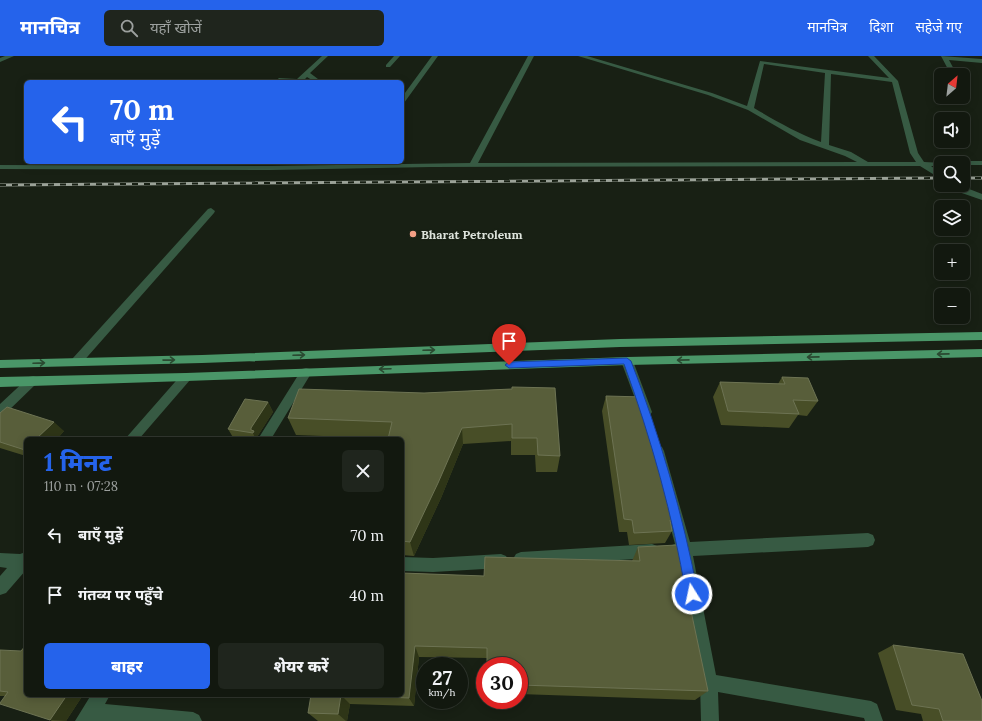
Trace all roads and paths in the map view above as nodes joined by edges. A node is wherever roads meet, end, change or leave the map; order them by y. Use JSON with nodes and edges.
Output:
{"nodes":[{"id":1,"x":11,"y":56,"type":"edge"},
{"id":2,"x":325,"y":56,"type":"edge"},
{"id":3,"x":397,"y":56,"type":"edge"},
{"id":4,"x":435,"y":56,"type":"edge"},
{"id":5,"x":531,"y":56,"type":"edge"},
{"id":6,"x":581,"y":56,"type":"edge"},
{"id":7,"x":871,"y":56,"type":"edge"},
{"id":8,"x":945,"y":57,"type":"edge"},
{"id":9,"x":0,"y":60,"type":"edge"},
{"id":10,"x":982,"y":61,"type":"edge"},
{"id":11,"x":388,"y":66,"type":"dead end"},
{"id":12,"x":950,"y":68,"type":"edge"},
{"id":13,"x":828,"y":71,"type":"junction"},
{"id":14,"x":306,"y":74,"type":"junction"},
{"id":15,"x":301,"y":80,"type":"edge"},
{"id":16,"x":316,"y":80,"type":"edge"},
{"id":17,"x":895,"y":81,"type":"junction"},
{"id":18,"x":404,"y":99,"type":"edge"},
{"id":19,"x":750,"y":109,"type":"junction"},
{"id":20,"x":825,"y":145,"type":"junction"},
{"id":21,"x":970,"y":163,"type":"edge"},
{"id":22,"x":982,"y":163,"type":"edge"},
{"id":23,"x":357,"y":164,"type":"edge"},
{"id":24,"x":868,"y":164,"type":"junction"},
{"id":25,"x":922,"y":164,"type":"junction"},
{"id":26,"x":934,"y":164,"type":"edge"},
{"id":27,"x":198,"y":165,"type":"edge"},
{"id":28,"x":274,"y":165,"type":"edge"},
{"id":29,"x":473,"y":165,"type":"junction"},
{"id":30,"x":0,"y":167,"type":"edge"},
{"id":31,"x":934,"y":172,"type":"edge"},
{"id":32,"x":968,"y":192,"type":"edge"},
{"id":33,"x":982,"y":197,"type":"edge"},
{"id":34,"x":211,"y":212,"type":"dead end"},
{"id":35,"x":982,"y":336,"type":"edge"},
{"id":36,"x":982,"y":353,"type":"edge"},
{"id":37,"x":77,"y":361,"type":"junction"},
{"id":38,"x":627,"y":361,"type":"junction"},
{"id":39,"x":0,"y":364,"type":"edge"},
{"id":40,"x":306,"y":372,"type":"junction"},
{"id":41,"x":186,"y":377,"type":"junction"},
{"id":42,"x":33,"y":380,"type":"junction"},
{"id":43,"x":0,"y":382,"type":"edge"},
{"id":44,"x":0,"y":412,"type":"edge"},
{"id":45,"x":134,"y":437,"type":"edge"},
{"id":46,"x":265,"y":437,"type":"edge"},
{"id":47,"x":868,"y":540,"type":"dead end"},
{"id":48,"x":684,"y":549,"type":"junction"},
{"id":49,"x":0,"y":560,"type":"edge"},
{"id":50,"x":24,"y":561,"type":"edge"},
{"id":51,"x":24,"y":562,"type":"edge"},
{"id":52,"x":404,"y":564,"type":"edge"},
{"id":53,"x":0,"y":587,"type":"edge"},
{"id":54,"x":708,"y":682,"type":"junction"},
{"id":55,"x":100,"y":697,"type":"edge"},
{"id":56,"x":87,"y":717,"type":"edge"},
{"id":57,"x":193,"y":721,"type":"edge"},
{"id":58,"x":710,"y":721,"type":"edge"},
{"id":59,"x":874,"y":721,"type":"edge"}],
"edges":[{"from":1,"to":9,"type":"street"},
{"from":2,"to":14,"type":"street"},
{"from":3,"to":11,"type":"street"},
{"from":4,"to":18,"type":"street"},
{"from":5,"to":29,"type":"street"},
{"from":6,"to":19,"type":"street"},
{"from":7,"to":17,"type":"street"},
{"from":8,"to":10,"type":"street"},
{"from":8,"to":12,"type":"street"},
{"from":13,"to":17,"type":"street"},
{"from":13,"to":19,"type":"street"},
{"from":13,"to":20,"type":"street"},
{"from":14,"to":15,"type":"street"},
{"from":14,"to":16,"type":"street"},
{"from":17,"to":25,"type":"street"},
{"from":19,"to":20,"type":"street"},
{"from":20,"to":24,"type":"street"},
{"from":21,"to":22,"type":"street"},
{"from":23,"to":28,"type":"street"},
{"from":23,"to":29,"type":"street"},
{"from":24,"to":25,"type":"street"},
{"from":24,"to":29,"type":"street"},
{"from":25,"to":26,"type":"street"},
{"from":25,"to":31,"type":"street"},
{"from":27,"to":28,"type":"street"},
{"from":27,"to":30,"type":"street"},
{"from":32,"to":33,"type":"street"},
{"from":34,"to":37,"type":"street"},
{"from":37,"to":35,"type":"main road","one_way":true},
{"from":36,"to":38,"type":"main road","one_way":true},
{"from":39,"to":37,"type":"main road","one_way":true},
{"from":38,"to":40,"type":"main road","one_way":true},
{"from":38,"to":48,"type":"street"},
{"from":40,"to":41,"type":"main road"},
{"from":40,"to":46,"type":"street"},
{"from":41,"to":42,"type":"main road"},
{"from":41,"to":45,"type":"street"},
{"from":42,"to":43,"type":"main road"},
{"from":42,"to":44,"type":"street"},
{"from":47,"to":48,"type":"street"},
{"from":48,"to":52,"type":"street"},
{"from":48,"to":54,"type":"street"},
{"from":49,"to":50,"type":"street"},
{"from":51,"to":53,"type":"street"},
{"from":54,"to":58,"type":"street"},
{"from":54,"to":59,"type":"street"},
{"from":55,"to":56,"type":"street"},
{"from":56,"to":57,"type":"street"}]}
